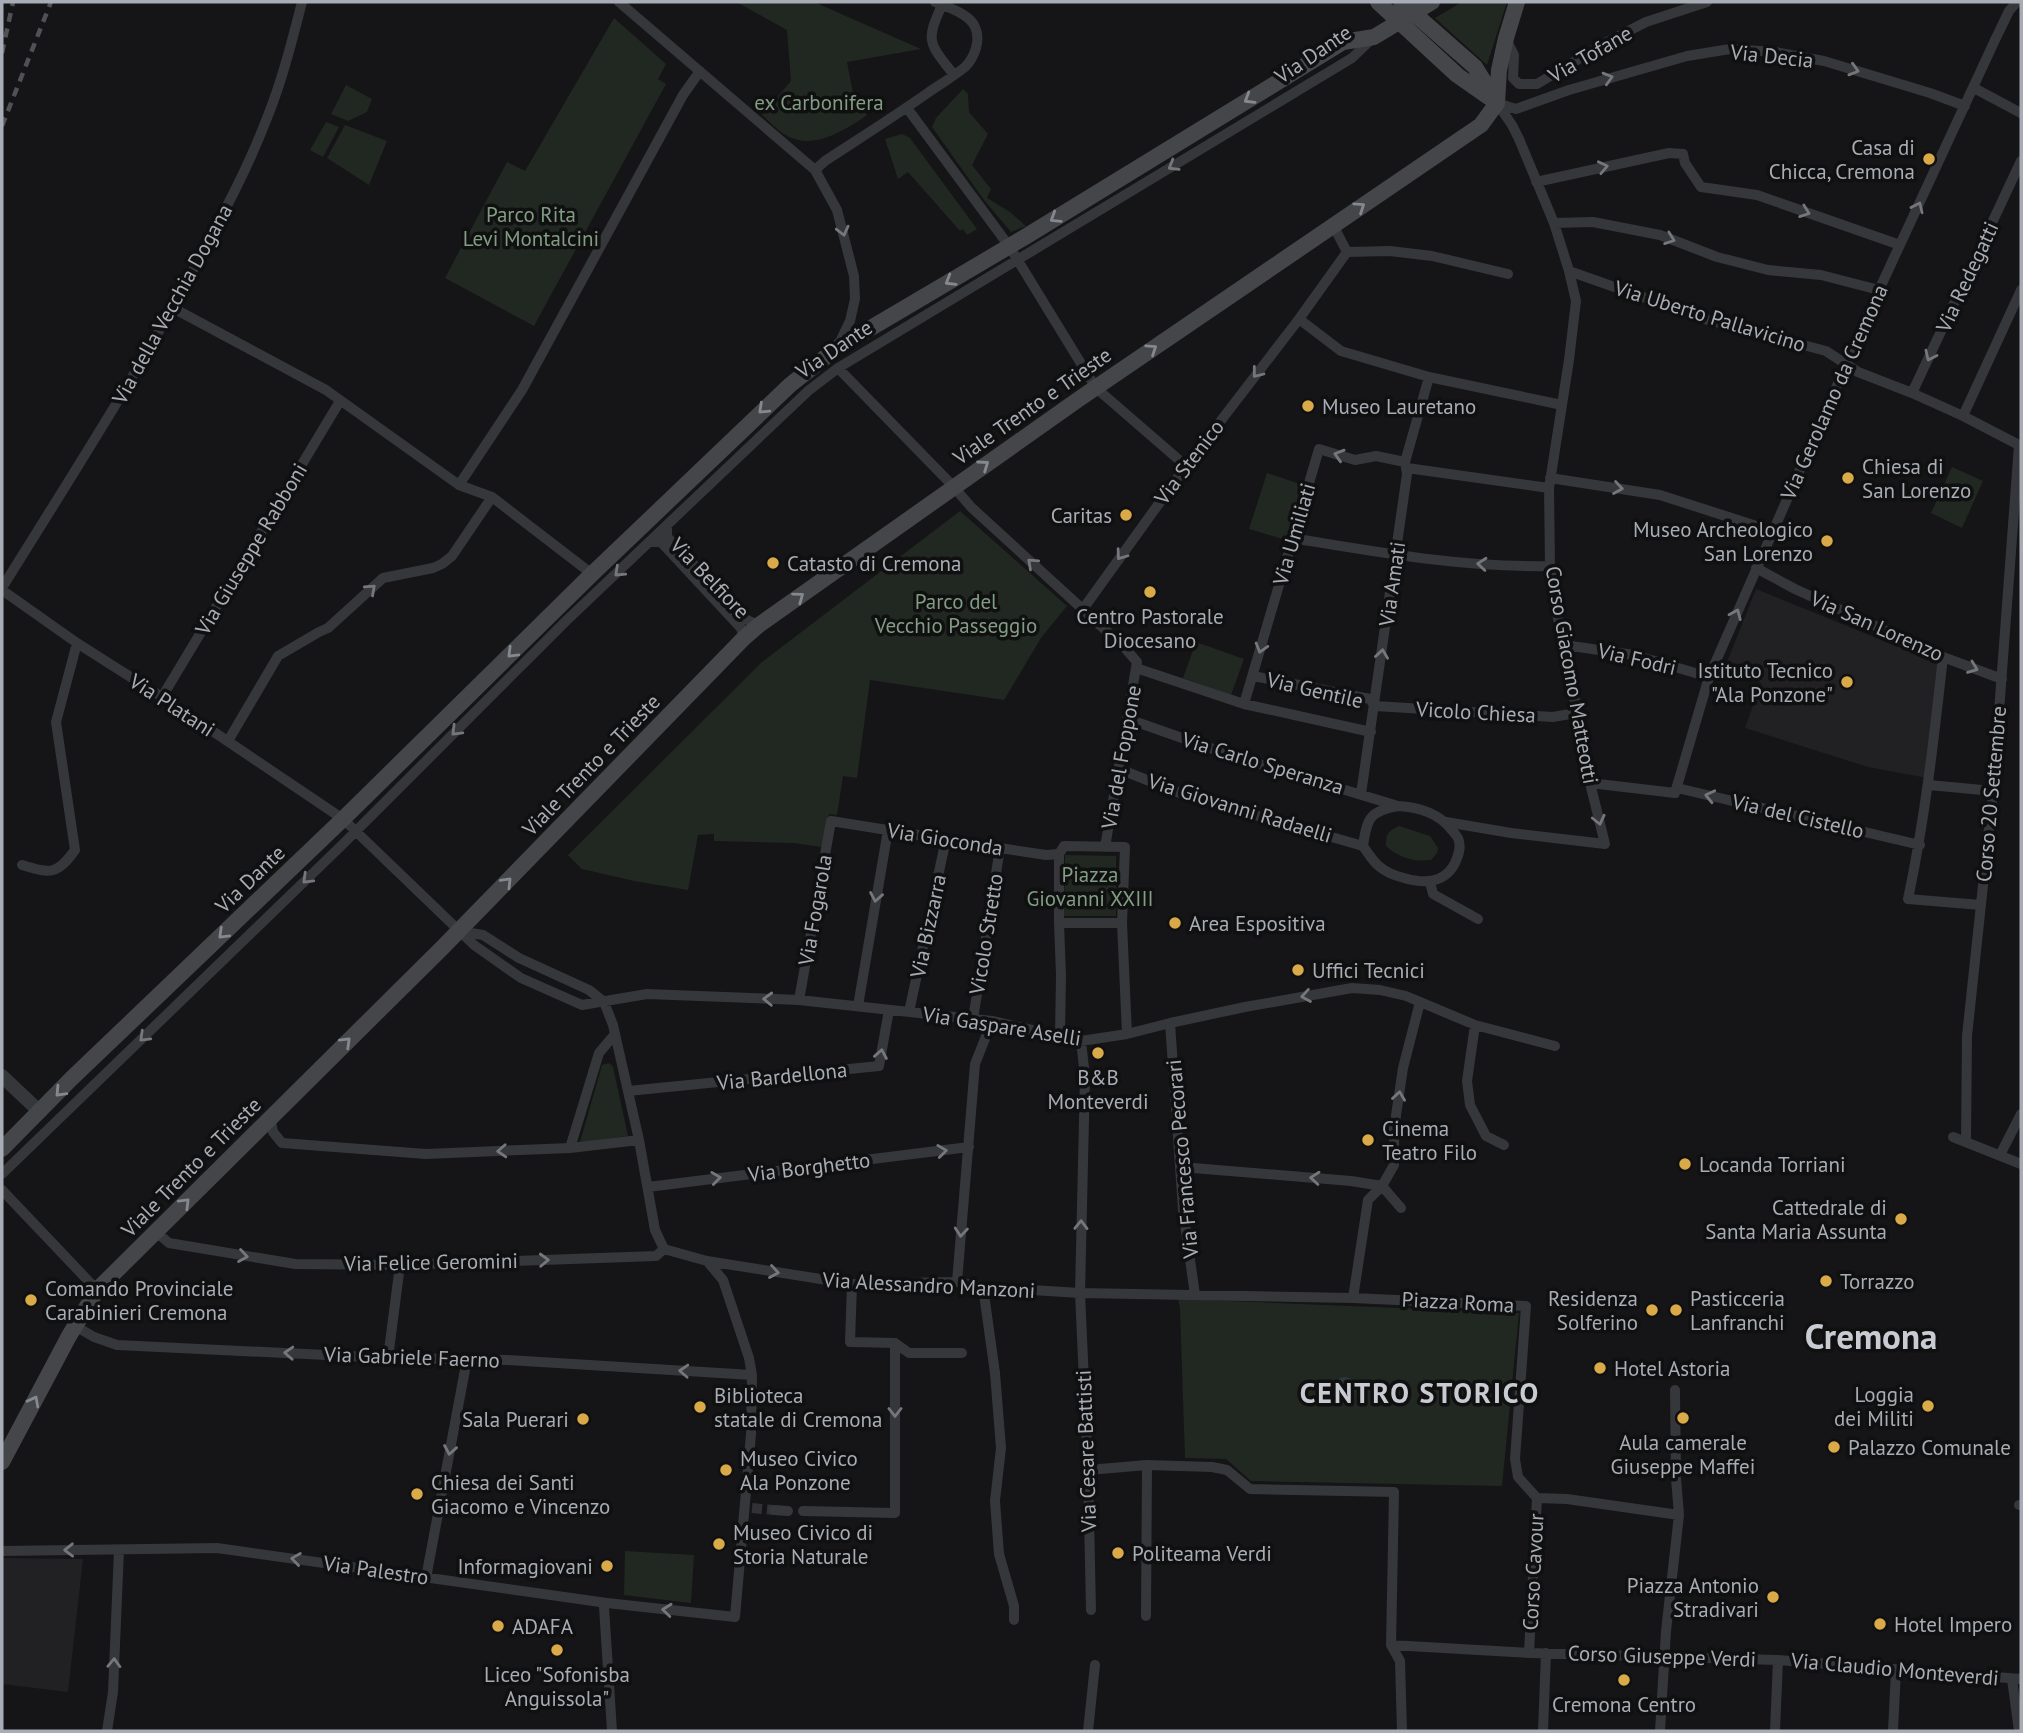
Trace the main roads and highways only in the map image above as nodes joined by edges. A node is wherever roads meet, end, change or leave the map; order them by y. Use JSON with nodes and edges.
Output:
{"nodes":[{"id":1,"x":1378,"y":2,"type":"edge"},
{"id":2,"x":1432,"y":2,"type":"edge"},
{"id":3,"x":1515,"y":4,"type":"edge"},
{"id":4,"x":1408,"y":7,"type":"edge"},
{"id":5,"x":1398,"y":21,"type":"junction"},
{"id":6,"x":1497,"y":103,"type":"junction"},
{"id":7,"x":2,"y":1150,"type":"edge"},
{"id":8,"x":2,"y":1462,"type":"edge"}],
"edges":[{"from":1,"to":5,"type":"main road"},
{"from":2,"to":4,"type":"main road","name":"Via Dante"},
{"from":3,"to":6,"type":"main road"},
{"from":4,"to":5,"type":"main road","name":"Via Dante"},
{"from":4,"to":6,"type":"main road"},
{"from":5,"to":6,"type":"main road"},
{"from":5,"to":7,"type":"main road","name":"Via Dante","one_way":true},
{"from":8,"to":6,"type":"main road","name":"Viale Trento e Trieste","one_way":true}]}
